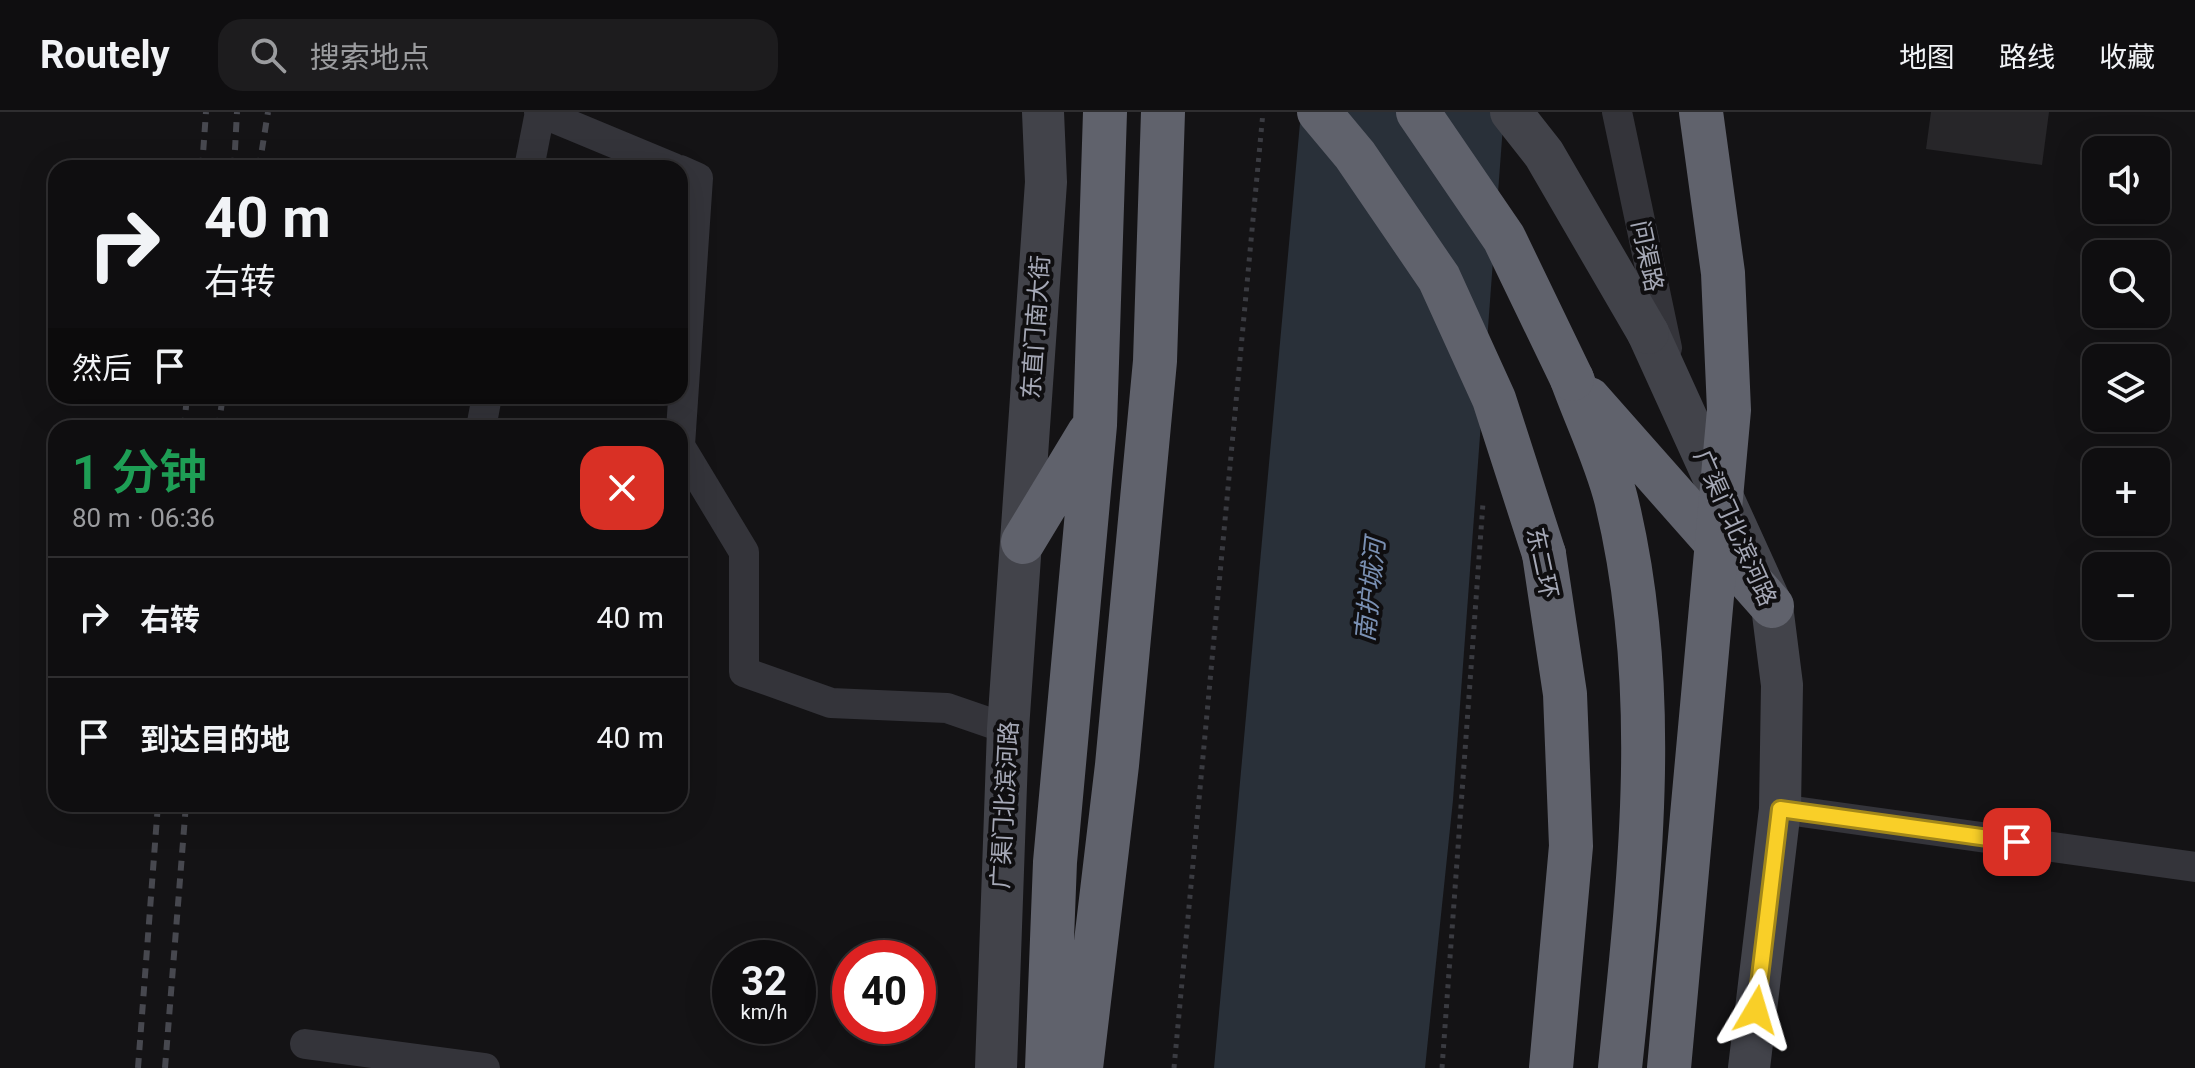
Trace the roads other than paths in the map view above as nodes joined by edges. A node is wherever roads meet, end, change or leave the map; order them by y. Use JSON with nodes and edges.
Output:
{"nodes":[{"id":1,"x":539,"y":112,"type":"edge"},
{"id":2,"x":1043,"y":112,"type":"edge"},
{"id":3,"x":1105,"y":112,"type":"edge"},
{"id":4,"x":1163,"y":112,"type":"edge"},
{"id":5,"x":1319,"y":112,"type":"edge"},
{"id":6,"x":1418,"y":112,"type":"edge"},
{"id":7,"x":1511,"y":112,"type":"edge"},
{"id":8,"x":1617,"y":112,"type":"edge"},
{"id":9,"x":1701,"y":112,"type":"edge"},
{"id":10,"x":530,"y":160,"type":"edge"},
{"id":11,"x":655,"y":160,"type":"edge"},
{"id":12,"x":688,"y":174,"type":"edge"},
{"id":13,"x":688,"y":326,"type":"edge"},
{"id":14,"x":1572,"y":379,"type":"junction"},
{"id":15,"x":1679,"y":400,"type":"junction"},
{"id":16,"x":1095,"y":425,"type":"junction"},
{"id":17,"x":693,"y":489,"type":"edge"},
{"id":18,"x":1023,"y":542,"type":"junction"},
{"id":19,"x":1772,"y":606,"type":"junction"},
{"id":20,"x":1008,"y":729,"type":"junction"},
{"id":21,"x":1780,"y":809,"type":"junction"},
{"id":22,"x":2195,"y":867,"type":"edge"},
{"id":23,"x":305,"y":1044,"type":"dead end"},
{"id":24,"x":485,"y":1068,"type":"edge"},
{"id":25,"x":996,"y":1068,"type":"edge"},
{"id":26,"x":1047,"y":1068,"type":"edge"},
{"id":27,"x":1081,"y":1068,"type":"edge"},
{"id":28,"x":1551,"y":1068,"type":"edge"},
{"id":29,"x":1620,"y":1068,"type":"edge"},
{"id":30,"x":1669,"y":1068,"type":"edge"},
{"id":31,"x":1749,"y":1068,"type":"edge"}],
"edges":[{"from":1,"to":10,"type":"street"},
{"from":1,"to":11,"type":"street"},
{"from":2,"to":18,"type":"street","name":"东直门南大街"},
{"from":3,"to":16,"type":"highway"},
{"from":4,"to":27,"type":"highway"},
{"from":5,"to":28,"type":"highway","name":"东二环","bridge":true},
{"from":6,"to":14,"type":"highway","bridge":true},
{"from":7,"to":15,"type":"street","name":"广渠门北滨河路","bridge":true},
{"from":8,"to":15,"type":"street","name":"问渠路"},
{"from":9,"to":30,"type":"highway","bridge":true},
{"from":12,"to":13,"type":"street"},
{"from":14,"to":19,"type":"highway"},
{"from":14,"to":29,"type":"highway"},
{"from":15,"to":19,"type":"street","name":"广渠门北滨河路"},
{"from":16,"to":18,"type":"highway"},
{"from":16,"to":26,"type":"highway"},
{"from":17,"to":20,"type":"street"},
{"from":18,"to":20,"type":"street","name":"广渠门北滨河路"},
{"from":19,"to":21,"type":"street","name":"广渠门北滨河路"},
{"from":20,"to":25,"type":"street","name":"广渠门北滨河路"},
{"from":21,"to":22,"type":"street"},
{"from":21,"to":31,"type":"street","name":"广渠门北滨河路"},
{"from":23,"to":24,"type":"street"}]}
